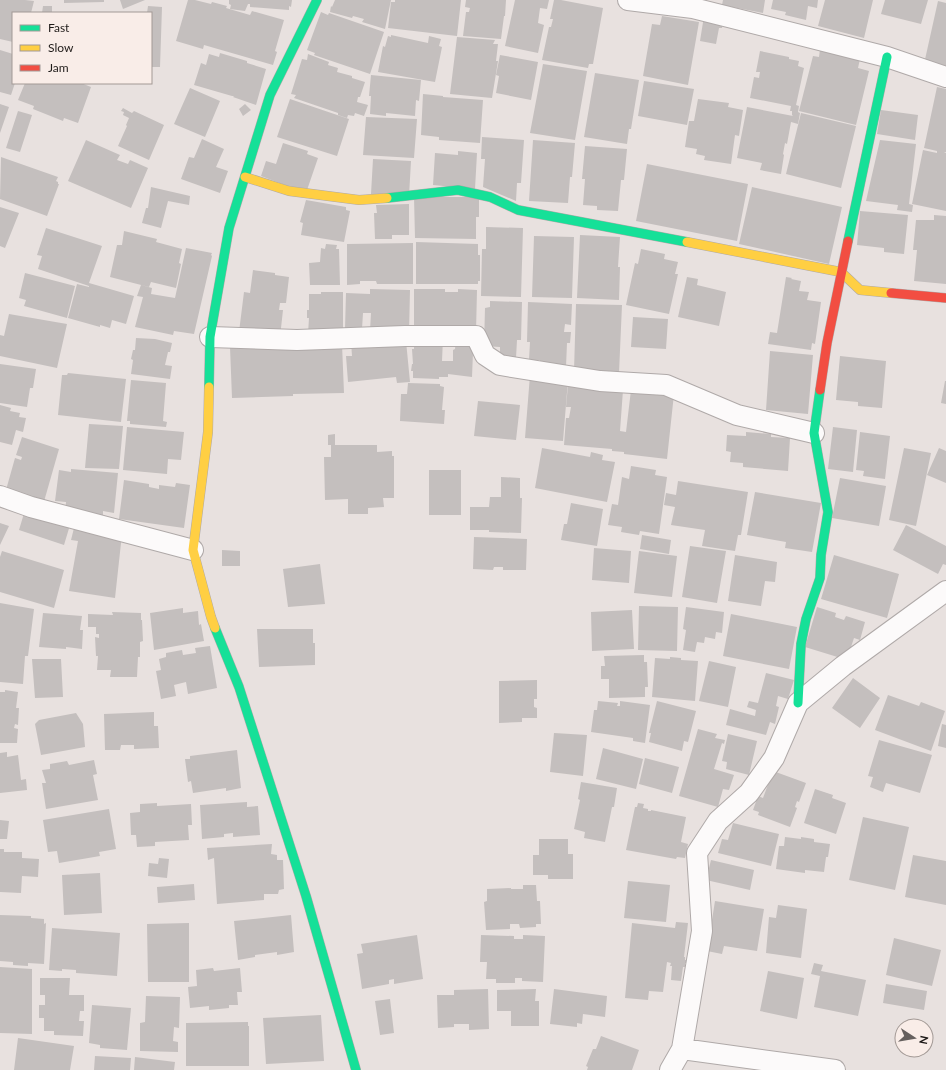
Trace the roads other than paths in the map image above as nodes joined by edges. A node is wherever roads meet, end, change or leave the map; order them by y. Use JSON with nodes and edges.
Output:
{"nodes":[{"id":1,"x":316,"y":0,"type":"edge"},
{"id":2,"x":628,"y":0,"type":"edge"},
{"id":3,"x":887,"y":57,"type":"junction"},
{"id":4,"x":946,"y":76,"type":"edge"},
{"id":5,"x":245,"y":177,"type":"junction"},
{"id":6,"x":841,"y":272,"type":"junction"},
{"id":7,"x":946,"y":298,"type":"edge"},
{"id":8,"x":210,"y":337,"type":"junction"},
{"id":9,"x":814,"y":433,"type":"junction"},
{"id":10,"x":0,"y":496,"type":"edge"},
{"id":11,"x":192,"y":550,"type":"junction"},
{"id":12,"x":946,"y":592,"type":"edge"},
{"id":13,"x":798,"y":703,"type":"junction"},
{"id":14,"x":682,"y":1049,"type":"junction"},
{"id":15,"x":356,"y":1070,"type":"edge"},
{"id":16,"x":670,"y":1070,"type":"edge"},
{"id":17,"x":835,"y":1070,"type":"edge"}],
"edges":[{"from":1,"to":5,"type":"street"},
{"from":2,"to":3,"type":"street"},
{"from":3,"to":4,"type":"street"},
{"from":3,"to":6,"type":"street"},
{"from":5,"to":6,"type":"street"},
{"from":5,"to":8,"type":"street"},
{"from":6,"to":7,"type":"street"},
{"from":6,"to":9,"type":"street"},
{"from":8,"to":9,"type":"street"},
{"from":8,"to":11,"type":"street"},
{"from":9,"to":13,"type":"street"},
{"from":10,"to":11,"type":"street"},
{"from":11,"to":15,"type":"street"},
{"from":12,"to":13,"type":"street"},
{"from":13,"to":14,"type":"street"},
{"from":14,"to":16,"type":"street"},
{"from":14,"to":17,"type":"street"}]}
